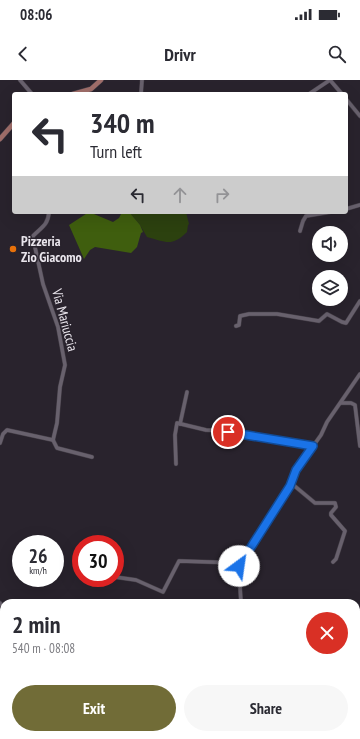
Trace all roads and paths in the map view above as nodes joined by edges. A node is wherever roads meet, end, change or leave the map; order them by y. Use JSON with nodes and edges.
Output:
{"nodes":[{"id":1,"x":20,"y":80,"type":"edge"},
{"id":2,"x":101,"y":80,"type":"edge"},
{"id":3,"x":142,"y":80,"type":"edge"},
{"id":4,"x":330,"y":80,"type":"edge"},
{"id":5,"x":30,"y":92,"type":"edge"},
{"id":6,"x":80,"y":92,"type":"edge"},
{"id":7,"x":141,"y":92,"type":"edge"},
{"id":8,"x":312,"y":92,"type":"edge"},
{"id":9,"x":340,"y":92,"type":"edge"},
{"id":10,"x":348,"y":101,"type":"edge"},
{"id":11,"x":358,"y":111,"type":"edge"},
{"id":12,"x":360,"y":116,"type":"edge"},
{"id":13,"x":12,"y":125,"type":"edge"},
{"id":14,"x":0,"y":139,"type":"edge"},
{"id":15,"x":360,"y":205,"type":"edge"},
{"id":16,"x":348,"y":208,"type":"edge"},
{"id":17,"x":49,"y":214,"type":"edge"},
{"id":18,"x":318,"y":214,"type":"edge"},
{"id":19,"x":300,"y":231,"type":"dead end"},
{"id":20,"x":360,"y":300,"type":"edge"},
{"id":21,"x":236,"y":326,"type":"dead end"},
{"id":22,"x":360,"y":374,"type":"edge"},
{"id":23,"x":187,"y":392,"type":"dead end"},
{"id":24,"x":341,"y":403,"type":"junction"},
{"id":25,"x":180,"y":424,"type":"junction"},
{"id":26,"x":53,"y":440,"type":"junction"},
{"id":27,"x":0,"y":443,"type":"edge"},
{"id":28,"x":313,"y":446,"type":"junction"},
{"id":29,"x":360,"y":446,"type":"edge"},
{"id":30,"x":92,"y":457,"type":"dead end"},
{"id":31,"x":176,"y":464,"type":"dead end"},
{"id":32,"x":291,"y":483,"type":"junction"},
{"id":33,"x":333,"y":562,"type":"dead end"},
{"id":34,"x":240,"y":563,"type":"junction"},
{"id":35,"x":124,"y":578,"type":"edge"},
{"id":36,"x":241,"y":599,"type":"edge"}],
"edges":[{"from":1,"to":5,"type":"street"},
{"from":2,"to":6,"type":"main road"},
{"from":3,"to":7,"type":"street"},
{"from":4,"to":8,"type":"street"},
{"from":4,"to":9,"type":"street"},
{"from":10,"to":11,"type":"street"},
{"from":11,"to":12,"type":"street"},
{"from":13,"to":14,"type":"main road"},
{"from":15,"to":16,"type":"street"},
{"from":17,"to":26,"type":"street","name":"Via Mariuccia"},
{"from":18,"to":19,"type":"street"},
{"from":20,"to":21,"type":"street"},
{"from":22,"to":24,"type":"street"},
{"from":23,"to":25,"type":"street"},
{"from":24,"to":28,"type":"street"},
{"from":24,"to":29,"type":"street"},
{"from":25,"to":28,"type":"street"},
{"from":25,"to":31,"type":"street"},
{"from":26,"to":27,"type":"street"},
{"from":26,"to":30,"type":"street"},
{"from":28,"to":32,"type":"street"},
{"from":32,"to":33,"type":"street"},
{"from":32,"to":34,"type":"street"},
{"from":34,"to":35,"type":"street"},
{"from":34,"to":36,"type":"street"}]}
